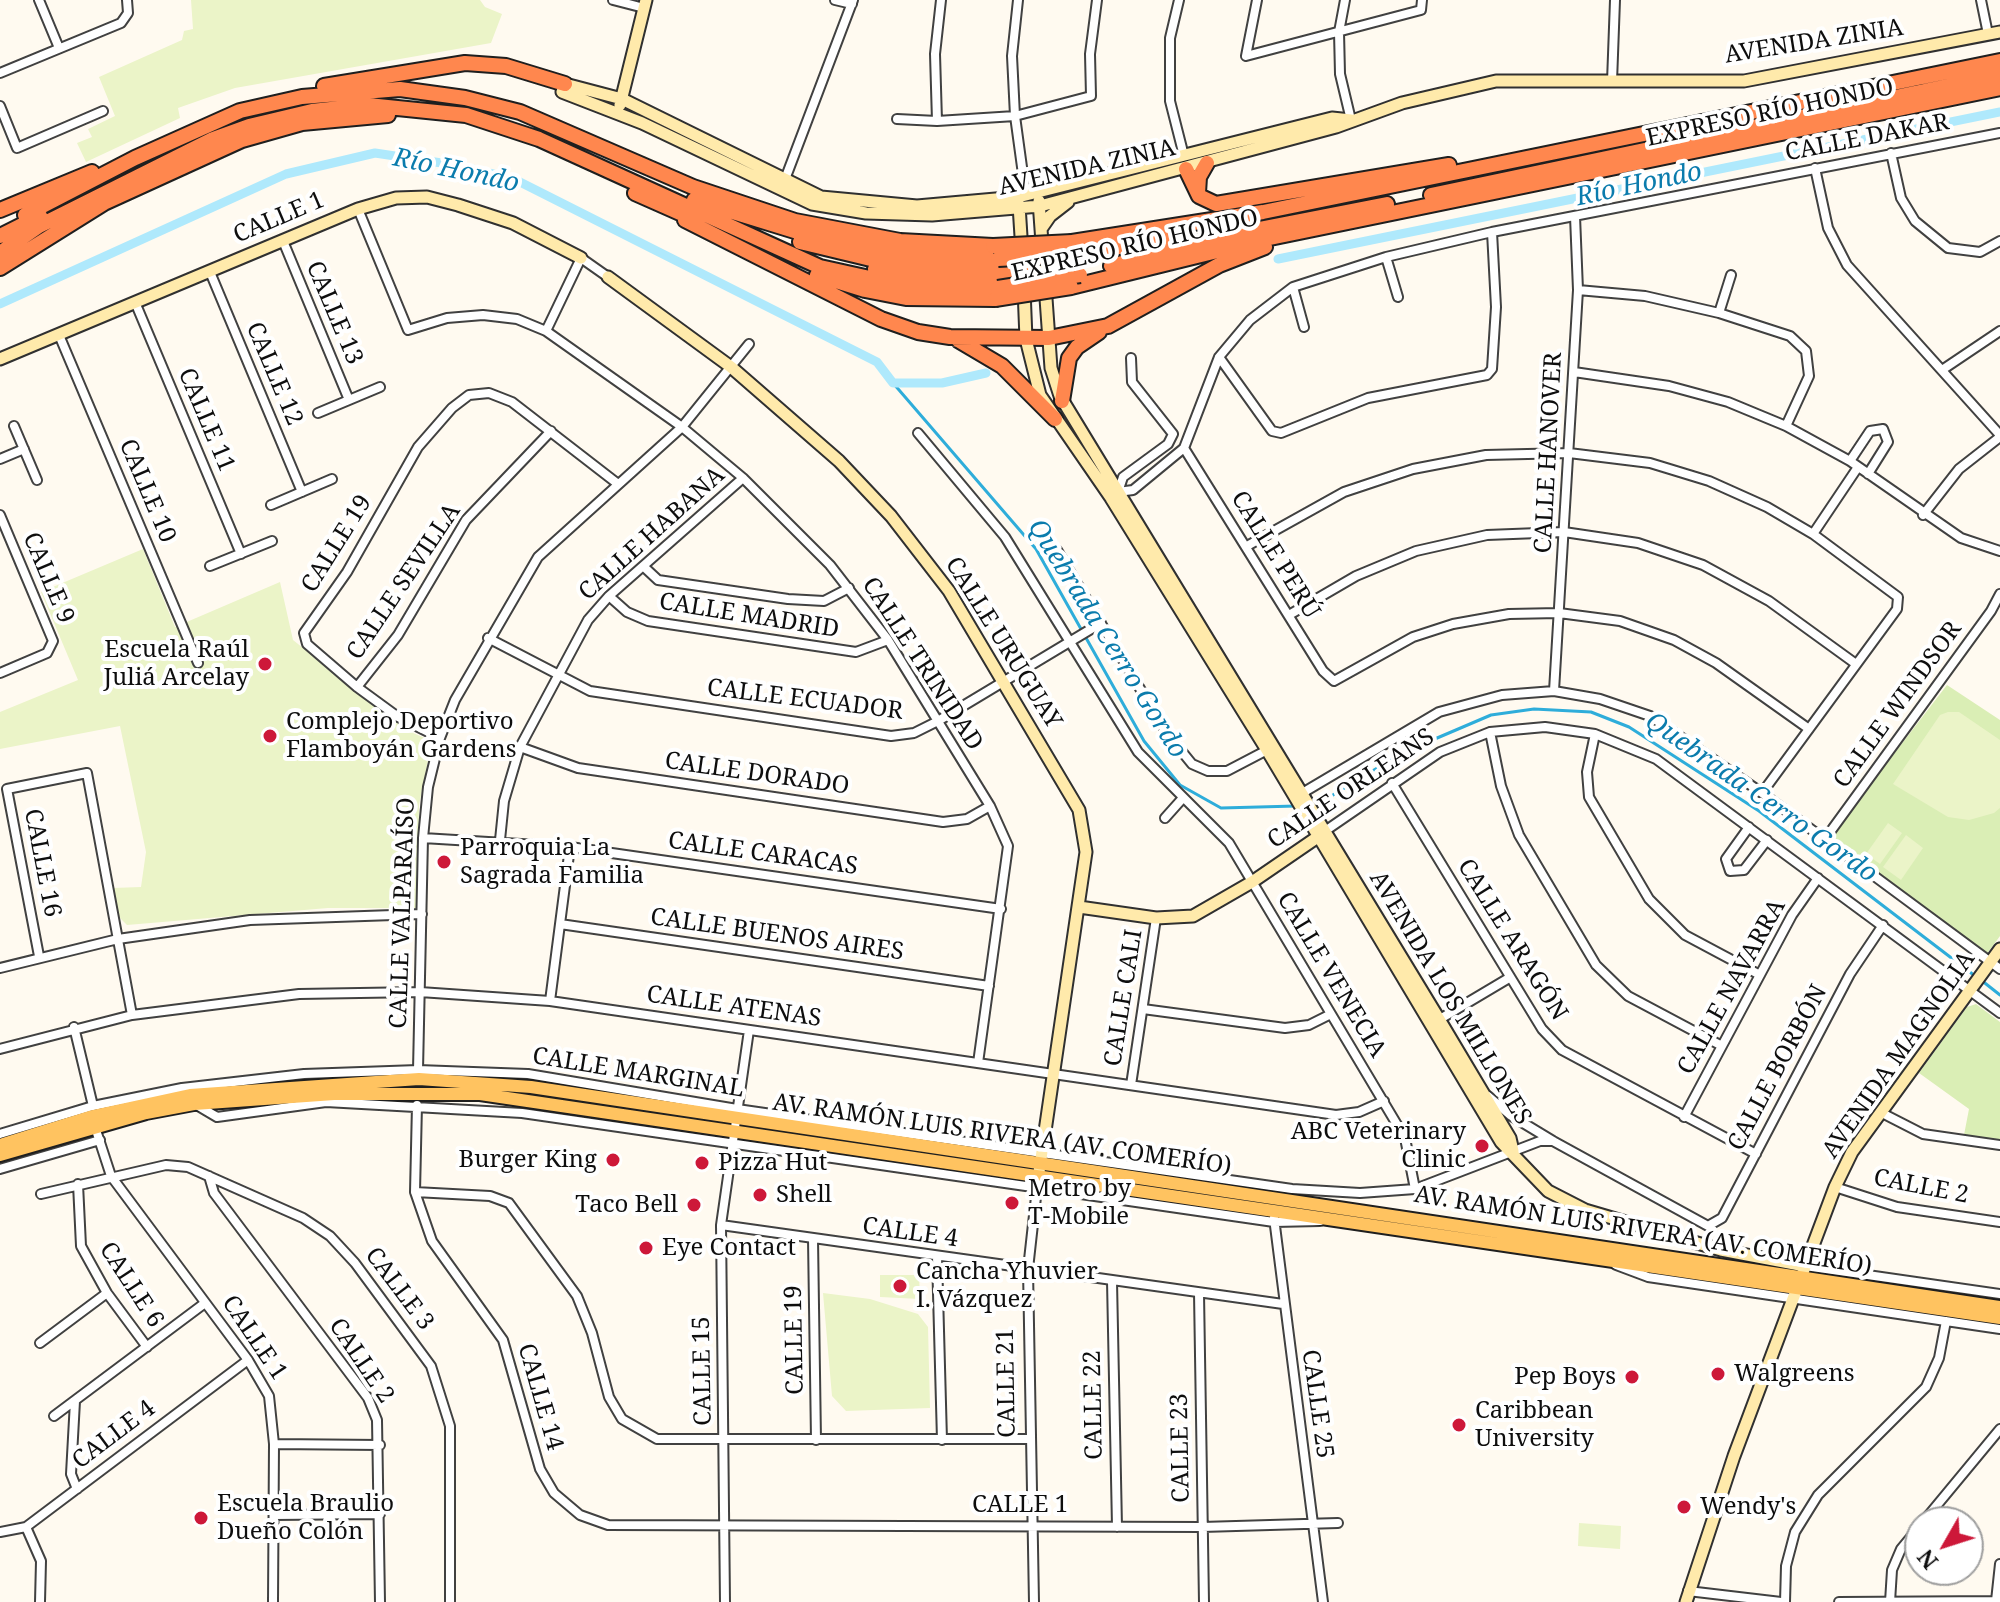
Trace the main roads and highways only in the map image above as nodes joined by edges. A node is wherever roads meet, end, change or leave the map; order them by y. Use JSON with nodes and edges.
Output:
{"nodes":[{"id":1,"x":2000,"y":61,"type":"edge"},
{"id":2,"x":2000,"y":68,"type":"edge"},
{"id":3,"x":2000,"y":75,"type":"edge"},
{"id":4,"x":564,"y":88,"type":"road end"},
{"id":5,"x":2000,"y":88,"type":"edge"},
{"id":6,"x":240,"y":111,"type":"junction"},
{"id":7,"x":135,"y":158,"type":"junction"},
{"id":8,"x":1185,"y":162,"type":"road end"},
{"id":9,"x":1207,"y":163,"type":"road end"},
{"id":10,"x":1489,"y":166,"type":"junction"},
{"id":11,"x":1198,"y":194,"type":"junction"},
{"id":12,"x":1442,"y":202,"type":"junction"},
{"id":13,"x":667,"y":209,"type":"junction"},
{"id":14,"x":0,"y":210,"type":"edge"},
{"id":15,"x":726,"y":212,"type":"junction"},
{"id":16,"x":0,"y":229,"type":"edge"},
{"id":17,"x":740,"y":230,"type":"junction"},
{"id":18,"x":0,"y":236,"type":"edge"},
{"id":19,"x":1074,"y":249,"type":"junction"},
{"id":20,"x":996,"y":252,"type":"junction"},
{"id":21,"x":0,"y":253,"type":"edge"},
{"id":22,"x":0,"y":268,"type":"edge"},
{"id":23,"x":1076,"y":281,"type":"junction"},
{"id":24,"x":997,"y":294,"type":"junction"},
{"id":25,"x":1108,"y":326,"type":"junction"},
{"id":26,"x":950,"y":337,"type":"junction"},
{"id":27,"x":1062,"y":401,"type":"road end"},
{"id":28,"x":1055,"y":419,"type":"road end"},
{"id":29,"x":734,"y":1125,"type":"junction"},
{"id":30,"x":0,"y":1145,"type":"edge"},
{"id":31,"x":0,"y":1155,"type":"edge"},
{"id":32,"x":1040,"y":1169,"type":"junction"},
{"id":33,"x":1799,"y":1282,"type":"junction"},
{"id":34,"x":2000,"y":1307,"type":"edge"},
{"id":35,"x":2000,"y":1318,"type":"edge"}],
"edges":[{"from":1,"to":10,"type":"highway","name":"EXPRESO RÍO HONDO"},
{"from":2,"to":19,"type":"highway"},
{"from":3,"to":23,"type":"highway"},
{"from":4,"to":6,"type":"highway"},
{"from":5,"to":12,"type":"highway","name":"EXPRESO RÍO HONDO"},
{"from":6,"to":7,"type":"highway","name":"EXPRESO RÍO HONDO"},
{"from":6,"to":20,"type":"highway","name":"EXPRESO RÍO HONDO"},
{"from":7,"to":14,"type":"highway"},
{"from":7,"to":16,"type":"highway","name":"EXPRESO RÍO HONDO"},
{"from":8,"to":11,"type":"highway"},
{"from":9,"to":11,"type":"highway"},
{"from":10,"to":11,"type":"highway"},
{"from":10,"to":19,"type":"highway","name":"EXPRESO RÍO HONDO"},
{"from":12,"to":23,"type":"highway","name":"EXPRESO RÍO HONDO"},
{"from":12,"to":25,"type":"highway"},
{"from":13,"to":22,"type":"highway","name":"EXPRESO RÍO HONDO"},
{"from":13,"to":24,"type":"highway","name":"EXPRESO RÍO HONDO"},
{"from":13,"to":26,"type":"highway"},
{"from":15,"to":17,"type":"highway"},
{"from":15,"to":18,"type":"highway"},
{"from":15,"to":20,"type":"highway"},
{"from":17,"to":21,"type":"highway"},
{"from":17,"to":24,"type":"highway"},
{"from":19,"to":20,"type":"highway","name":"EXPRESO RÍO HONDO","bridge":true},
{"from":23,"to":24,"type":"highway","name":"EXPRESO RÍO HONDO","bridge":true},
{"from":25,"to":26,"type":"highway"},
{"from":25,"to":27,"type":"highway"},
{"from":26,"to":28,"type":"highway"},
{"from":29,"to":30,"type":"main road","name":"AV. RAMÓN LUIS RIVERA (AV. COMERÍO)"},
{"from":29,"to":31,"type":"main road","name":"AV. RAMÓN LUIS RIVERA (AV. COMERÍO)"},
{"from":29,"to":32,"type":"main road","name":"AV. RAMÓN LUIS RIVERA (AV. COMERÍO)"},
{"from":32,"to":33,"type":"main road","name":"AV. RAMÓN LUIS RIVERA (AV. COMERÍO)"},
{"from":32,"to":33,"type":"main road","name":"AV. RAMÓN LUIS RIVERA (AV. COMERÍO)"},
{"from":33,"to":34,"type":"main road","name":"AV. RAMÓN LUIS RIVERA (AV. COMERÍO)"},
{"from":33,"to":35,"type":"main road","name":"AV. RAMÓN LUIS RIVERA (AV. COMERÍO)"}]}
